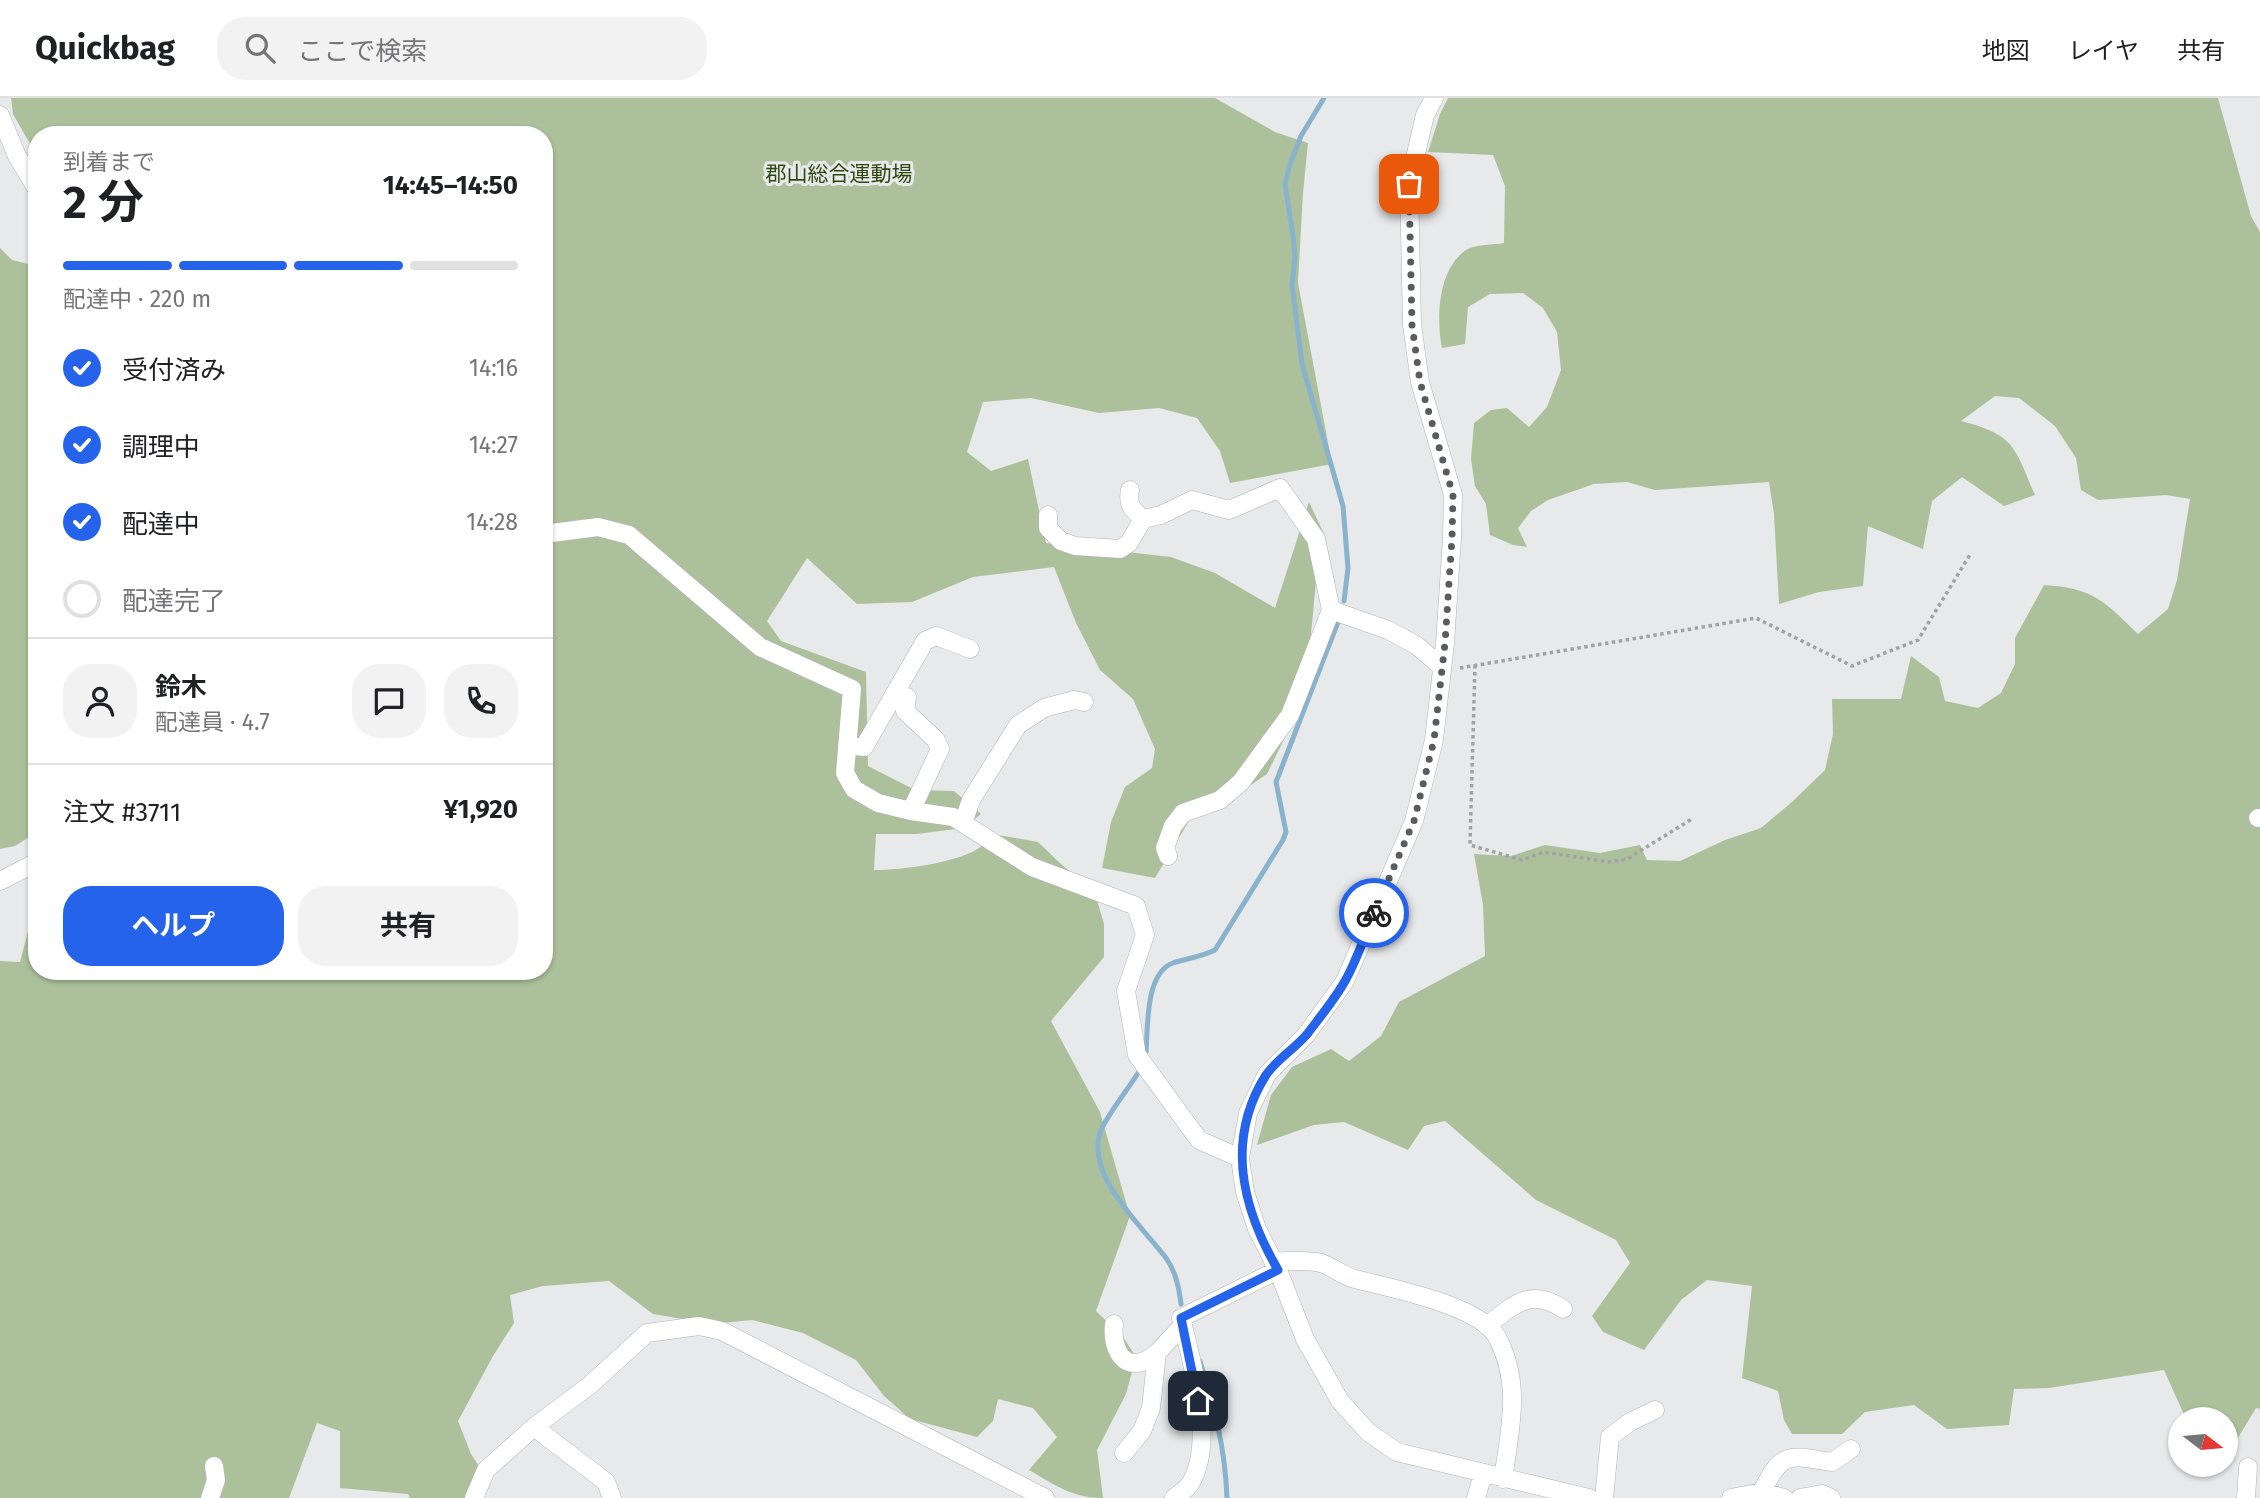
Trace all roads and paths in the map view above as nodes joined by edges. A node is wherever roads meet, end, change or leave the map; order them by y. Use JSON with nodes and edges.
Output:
{"nodes":[{"id":1,"x":1434,"y":98,"type":"edge"},
{"id":2,"x":0,"y":116,"type":"edge"},
{"id":3,"x":28,"y":174,"type":"edge"},
{"id":4,"x":1130,"y":490,"type":"dead end"},
{"id":5,"x":1048,"y":515,"type":"dead end"},
{"id":6,"x":1143,"y":519,"type":"junction"},
{"id":7,"x":553,"y":533,"type":"edge"},
{"id":8,"x":1971,"y":553,"type":"dead end"},
{"id":9,"x":1331,"y":610,"type":"junction"},
{"id":10,"x":970,"y":649,"type":"dead end"},
{"id":11,"x":1475,"y":665,"type":"junction"},
{"id":12,"x":1442,"y":669,"type":"junction"},
{"id":13,"x":907,"y":697,"type":"dead end"},
{"id":14,"x":1084,"y":702,"type":"dead end"},
{"id":15,"x":847,"y":745,"type":"junction"},
{"id":16,"x":911,"y":811,"type":"junction"},
{"id":17,"x":1692,"y":819,"type":"dead end"},
{"id":18,"x":963,"y":823,"type":"junction"},
{"id":19,"x":1168,"y":856,"type":"dead end"},
{"id":20,"x":28,"y":867,"type":"edge"},
{"id":21,"x":0,"y":881,"type":"edge"},
{"id":22,"x":1240,"y":1158,"type":"junction"},
{"id":23,"x":1275,"y":1266,"type":"junction"},
{"id":24,"x":1563,"y":1309,"type":"dead end"},
{"id":25,"x":1114,"y":1324,"type":"dead end"},
{"id":26,"x":1183,"y":1325,"type":"junction"},
{"id":27,"x":1487,"y":1326,"type":"junction"},
{"id":28,"x":1157,"y":1353,"type":"junction"},
{"id":29,"x":1655,"y":1410,"type":"dead end"},
{"id":30,"x":534,"y":1427,"type":"junction"},
{"id":31,"x":1851,"y":1449,"type":"dead end"},
{"id":32,"x":1124,"y":1454,"type":"dead end"},
{"id":33,"x":214,"y":1466,"type":"dead end"},
{"id":34,"x":2248,"y":1467,"type":"dead end"},
{"id":35,"x":1483,"y":1474,"type":"junction"},
{"id":36,"x":1503,"y":1479,"type":"junction"},
{"id":37,"x":1762,"y":1492,"type":"junction"},
{"id":38,"x":210,"y":1498,"type":"edge"},
{"id":39,"x":474,"y":1498,"type":"edge"},
{"id":40,"x":612,"y":1498,"type":"edge"},
{"id":41,"x":1045,"y":1498,"type":"edge"},
{"id":42,"x":1174,"y":1498,"type":"edge"},
{"id":43,"x":1476,"y":1498,"type":"edge"},
{"id":44,"x":1589,"y":1498,"type":"edge"},
{"id":45,"x":1604,"y":1498,"type":"edge"},
{"id":46,"x":1731,"y":1498,"type":"edge"},
{"id":47,"x":1784,"y":1498,"type":"edge"},
{"id":48,"x":1800,"y":1498,"type":"edge"},
{"id":49,"x":1831,"y":1498,"type":"edge"},
{"id":50,"x":2246,"y":1498,"type":"edge"}],
"edges":[{"from":1,"to":12,"type":"street"},
{"from":2,"to":3,"type":"street"},
{"from":4,"to":6,"type":"street"},
{"from":5,"to":6,"type":"street"},
{"from":6,"to":9,"type":"street"},
{"from":7,"to":15,"type":"street"},
{"from":8,"to":11,"type":"path"},
{"from":9,"to":12,"type":"street"},
{"from":9,"to":19,"type":"street"},
{"from":10,"to":15,"type":"street"},
{"from":11,"to":12,"type":"path"},
{"from":11,"to":17,"type":"path"},
{"from":12,"to":22,"type":"street"},
{"from":13,"to":16,"type":"street"},
{"from":14,"to":18,"type":"street"},
{"from":15,"to":16,"type":"street"},
{"from":16,"to":18,"type":"street"},
{"from":18,"to":22,"type":"street"},
{"from":20,"to":21,"type":"street"},
{"from":22,"to":23,"type":"street"},
{"from":23,"to":26,"type":"street"},
{"from":23,"to":27,"type":"street"},
{"from":23,"to":35,"type":"street"},
{"from":24,"to":27,"type":"street"},
{"from":25,"to":28,"type":"street"},
{"from":26,"to":28,"type":"street"},
{"from":26,"to":42,"type":"street"},
{"from":27,"to":36,"type":"street"},
{"from":28,"to":32,"type":"street"},
{"from":29,"to":45,"type":"street"},
{"from":30,"to":39,"type":"street"},
{"from":30,"to":40,"type":"street"},
{"from":30,"to":41,"type":"street"},
{"from":31,"to":37,"type":"street"},
{"from":33,"to":38,"type":"street"},
{"from":34,"to":50,"type":"street"},
{"from":35,"to":36,"type":"street"},
{"from":35,"to":43,"type":"street"},
{"from":36,"to":44,"type":"street"},
{"from":37,"to":46,"type":"street"},
{"from":37,"to":47,"type":"street"},
{"from":48,"to":49,"type":"street"}]}
